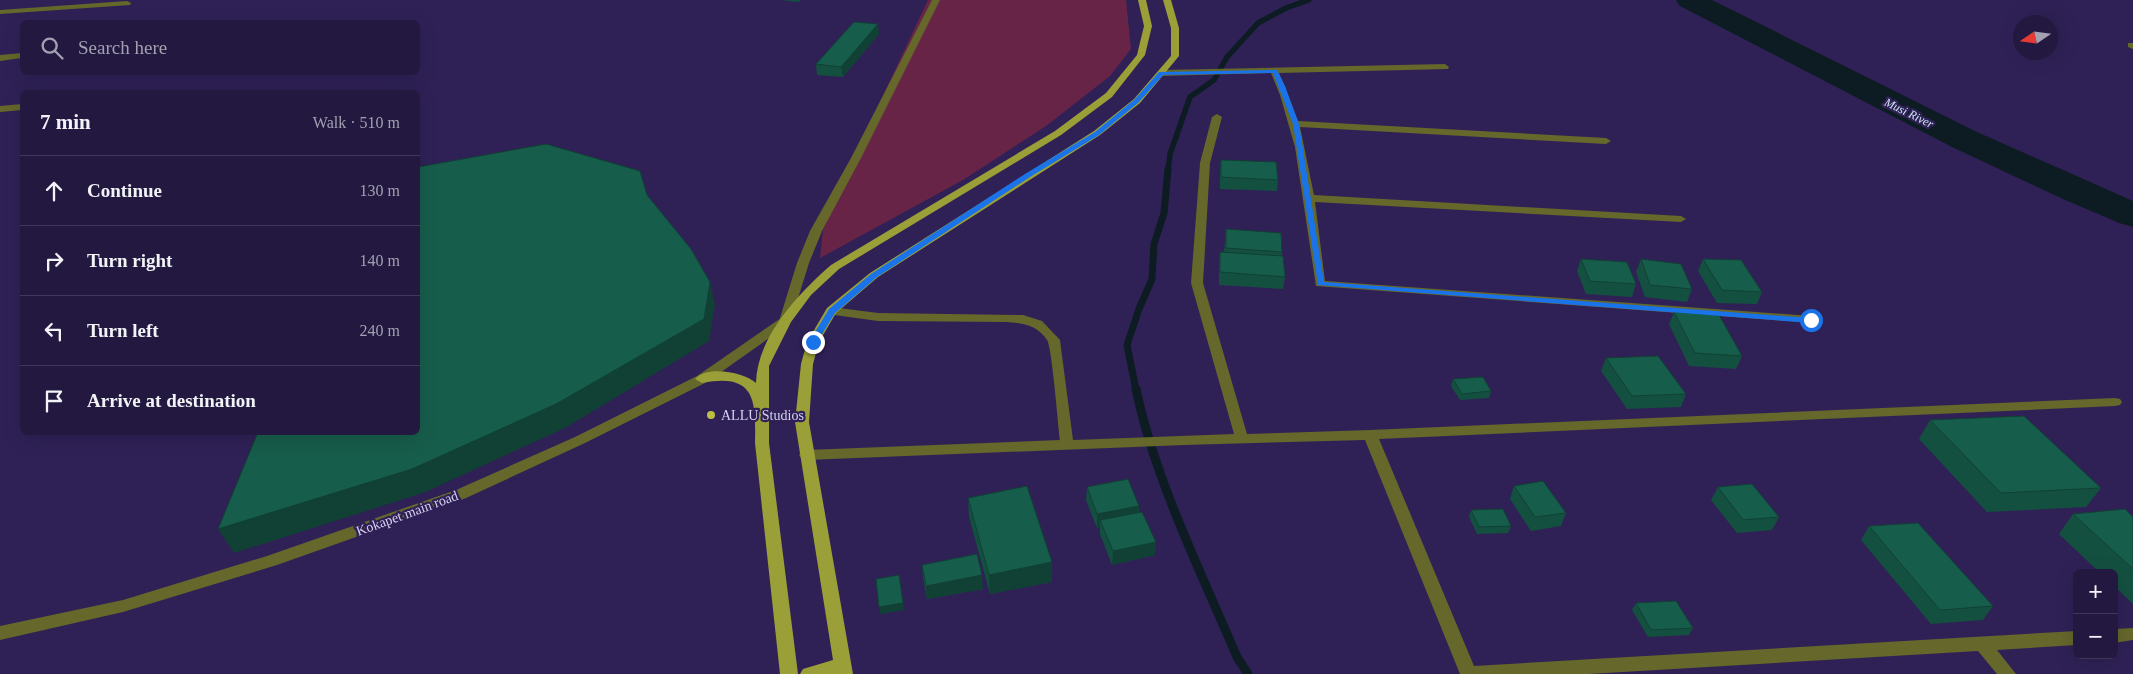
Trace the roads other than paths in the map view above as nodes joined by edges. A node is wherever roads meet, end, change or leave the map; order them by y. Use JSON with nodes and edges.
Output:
{"nodes":[{"id":1,"x":936,"y":0,"type":"edge"},
{"id":2,"x":1142,"y":0,"type":"edge"},
{"id":3,"x":1167,"y":0,"type":"edge"},
{"id":4,"x":127,"y":3,"type":"dead end"},
{"id":5,"x":0,"y":12,"type":"edge"},
{"id":6,"x":20,"y":56,"type":"edge"},
{"id":7,"x":0,"y":58,"type":"edge"},
{"id":8,"x":1444,"y":66,"type":"dead end"},
{"id":9,"x":1274,"y":71,"type":"junction"},
{"id":10,"x":1161,"y":73,"type":"junction"},
{"id":11,"x":20,"y":107,"type":"edge"},
{"id":12,"x":0,"y":109,"type":"edge"},
{"id":13,"x":1217,"y":117,"type":"dead end"},
{"id":14,"x":1296,"y":124,"type":"junction"},
{"id":15,"x":1606,"y":141,"type":"dead end"},
{"id":16,"x":1308,"y":198,"type":"junction"},
{"id":17,"x":1682,"y":219,"type":"dead end"},
{"id":18,"x":831,"y":311,"type":"junction"},
{"id":19,"x":1811,"y":320,"type":"dead end"},
{"id":20,"x":785,"y":322,"type":"junction"},
{"id":21,"x":702,"y":379,"type":"junction"},
{"id":22,"x":2115,"y":402,"type":"dead end"},
{"id":23,"x":762,"y":410,"type":"junction"},
{"id":24,"x":1370,"y":436,"type":"junction"},
{"id":25,"x":1242,"y":439,"type":"junction"},
{"id":26,"x":1067,"y":444,"type":"junction"},
{"id":27,"x":806,"y":455,"type":"junction"},
{"id":28,"x":0,"y":633,"type":"edge"},
{"id":29,"x":2132,"y":634,"type":"edge"},
{"id":30,"x":2118,"y":636,"type":"edge"},
{"id":31,"x":2073,"y":638,"type":"edge"},
{"id":32,"x":1982,"y":643,"type":"junction"},
{"id":33,"x":843,"y":670,"type":"edge"},
{"id":34,"x":789,"y":674,"type":"edge"},
{"id":35,"x":809,"y":674,"type":"edge"},
{"id":36,"x":1469,"y":674,"type":"edge"},
{"id":37,"x":2007,"y":674,"type":"edge"}],
"edges":[{"from":1,"to":20,"type":"street"},
{"from":2,"to":20,"type":"main road"},
{"from":3,"to":10,"type":"main road"},
{"from":4,"to":5,"type":"street"},
{"from":6,"to":7,"type":"street"},
{"from":8,"to":9,"type":"street"},
{"from":9,"to":10,"type":"street"},
{"from":9,"to":14,"type":"street"},
{"from":10,"to":18,"type":"main road"},
{"from":11,"to":12,"type":"street"},
{"from":13,"to":25,"type":"street"},
{"from":14,"to":15,"type":"street"},
{"from":14,"to":16,"type":"street"},
{"from":16,"to":17,"type":"street"},
{"from":16,"to":19,"type":"street"},
{"from":18,"to":26,"type":"street"},
{"from":18,"to":27,"type":"main road"},
{"from":20,"to":21,"type":"street","name":"Kokapet main road"},
{"from":20,"to":23,"type":"main road"},
{"from":21,"to":23,"type":"main road"},
{"from":21,"to":28,"type":"street","name":"Kokapet main road"},
{"from":22,"to":24,"type":"street"},
{"from":23,"to":34,"type":"main road"},
{"from":24,"to":25,"type":"street"},
{"from":24,"to":36,"type":"street"},
{"from":25,"to":26,"type":"street"},
{"from":26,"to":27,"type":"street"},
{"from":27,"to":33,"type":"main road"},
{"from":29,"to":30,"type":"street"},
{"from":31,"to":32,"type":"street"},
{"from":32,"to":36,"type":"street"},
{"from":32,"to":37,"type":"street"},
{"from":33,"to":35,"type":"main road"}]}
